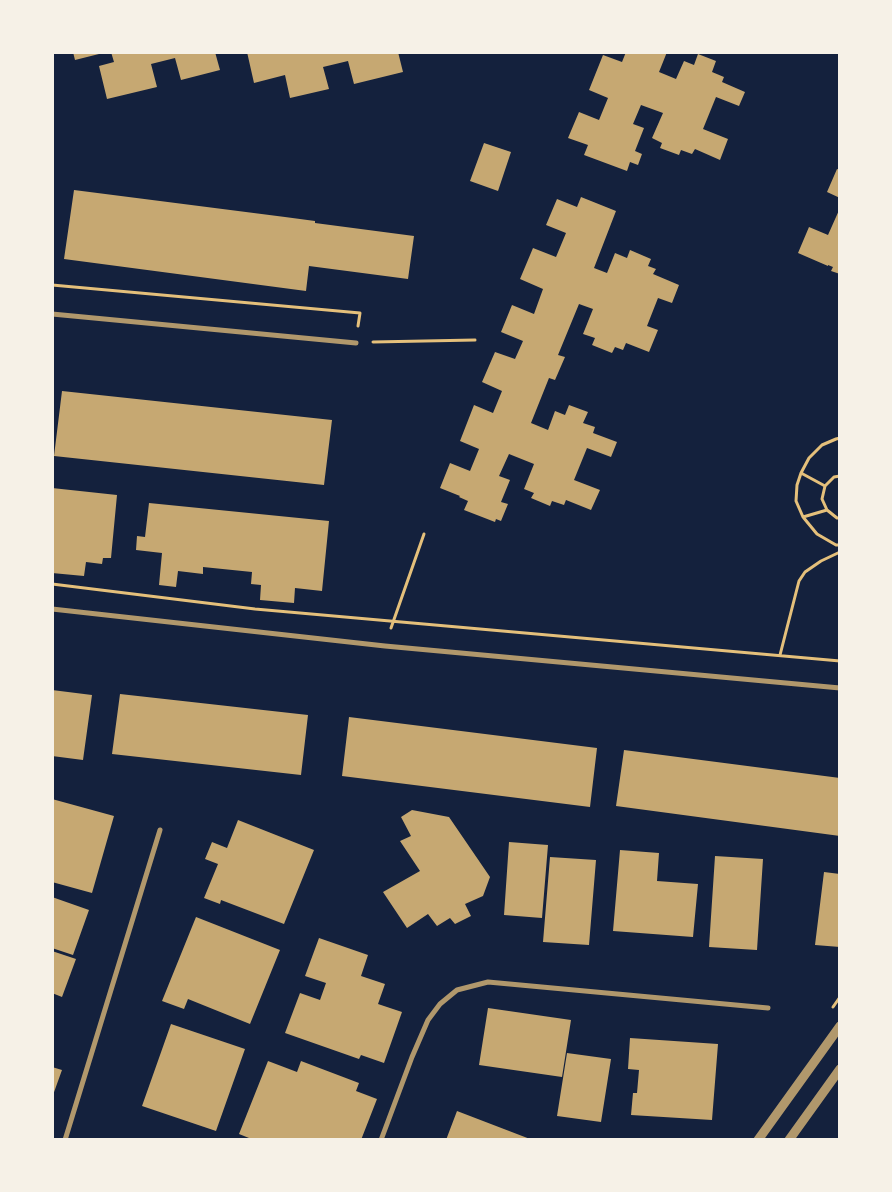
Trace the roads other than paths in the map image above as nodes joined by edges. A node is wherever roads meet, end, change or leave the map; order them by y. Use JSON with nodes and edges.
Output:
{"nodes":[{"id":1,"x":52,"y":314,"type":"edge"},
{"id":2,"x":356,"y":343,"type":"road end"},
{"id":3,"x":52,"y":609,"type":"edge"},
{"id":4,"x":840,"y":688,"type":"edge"},
{"id":5,"x":160,"y":830,"type":"dead end"},
{"id":6,"x":768,"y":1008,"type":"dead end"},
{"id":7,"x":840,"y":1026,"type":"edge"},
{"id":8,"x":840,"y":1069,"type":"edge"},
{"id":9,"x":68,"y":1139,"type":"edge"},
{"id":10,"x":381,"y":1140,"type":"edge"},
{"id":11,"x":758,"y":1140,"type":"edge"},
{"id":12,"x":789,"y":1140,"type":"edge"}],
"edges":[{"from":1,"to":2,"type":"street"},
{"from":3,"to":4,"type":"street"},
{"from":5,"to":9,"type":"street"},
{"from":6,"to":10,"type":"street"},
{"from":7,"to":11,"type":"street"},
{"from":8,"to":12,"type":"street"}]}
